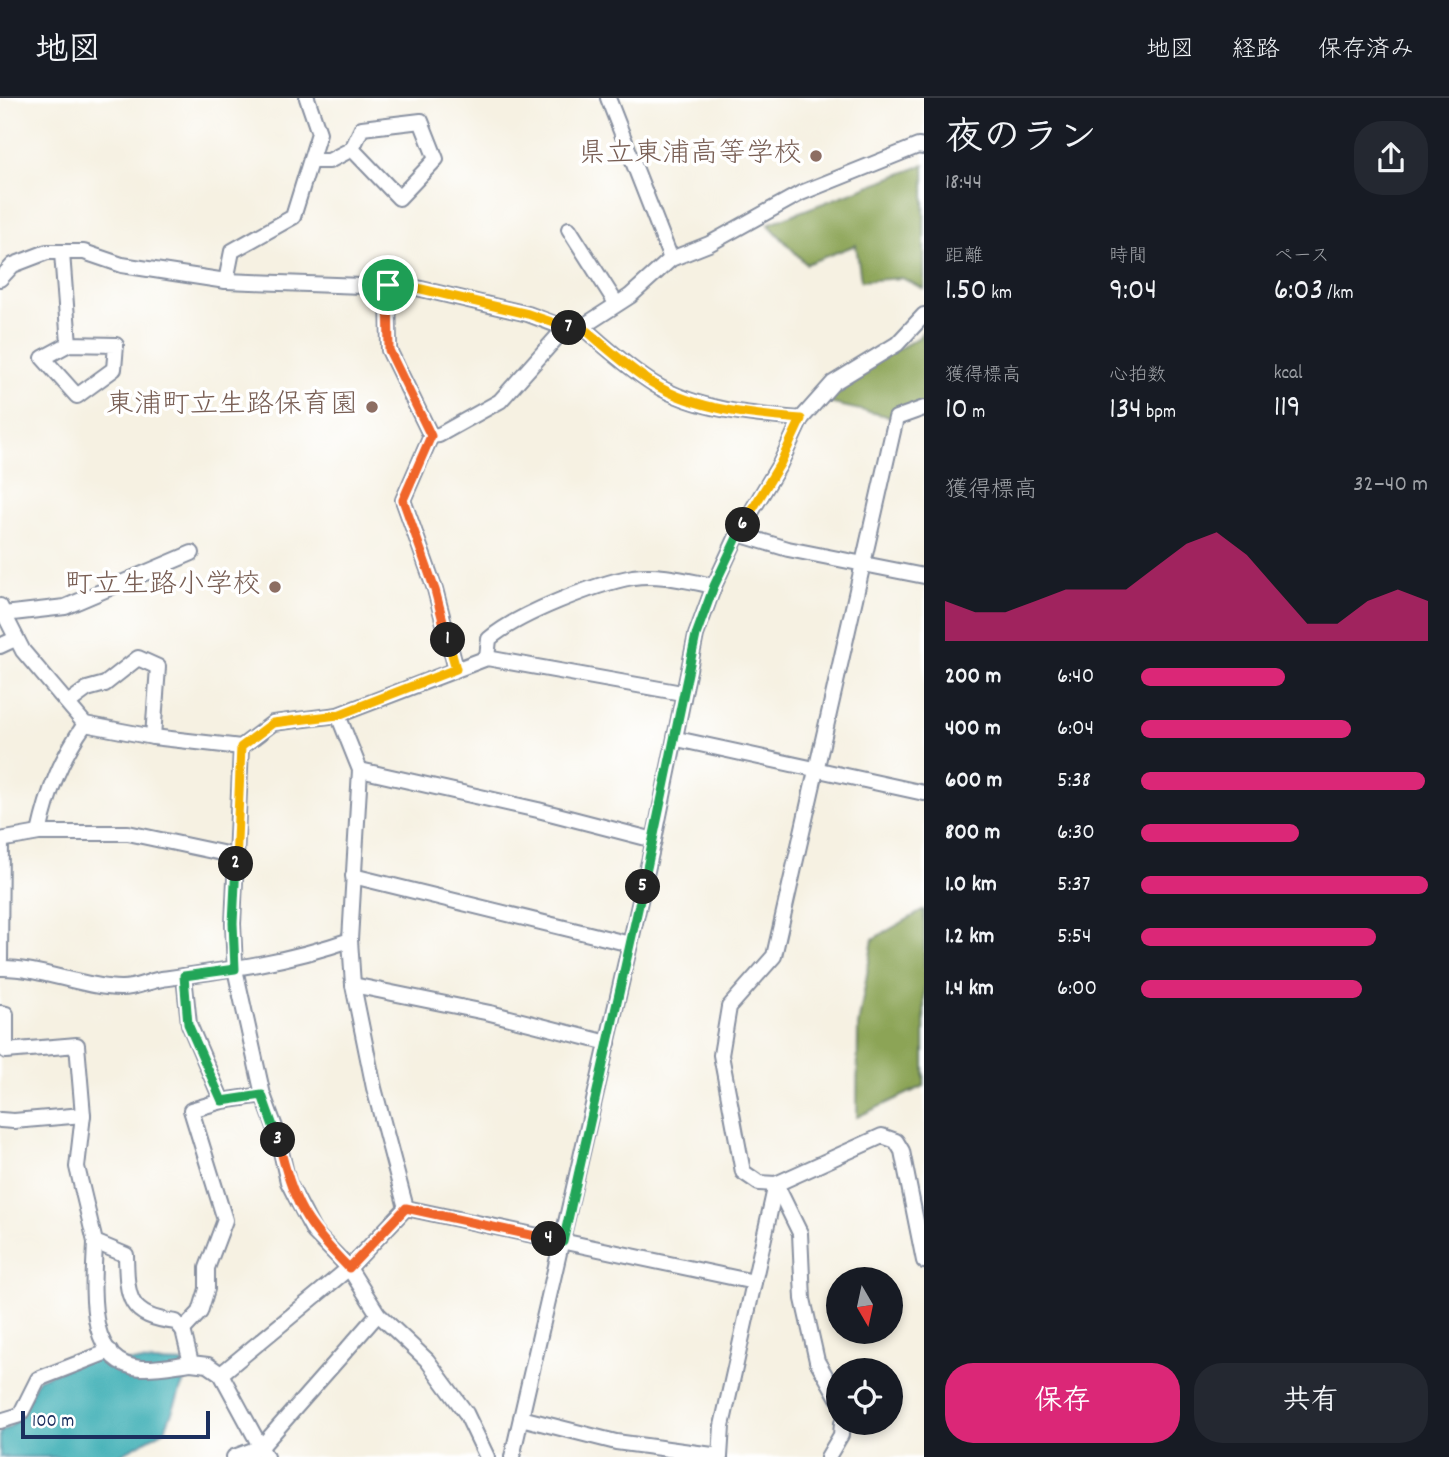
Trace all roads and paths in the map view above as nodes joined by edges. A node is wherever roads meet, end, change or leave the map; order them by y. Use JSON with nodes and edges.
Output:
{"nodes":[{"id":1,"x":307,"y":98,"type":"edge"},
{"id":2,"x":608,"y":98,"type":"edge"},
{"id":3,"x":924,"y":147,"type":"edge"},
{"id":4,"x":352,"y":149,"type":"junction"},
{"id":5,"x":311,"y":161,"type":"junction"},
{"id":6,"x":569,"y":229,"type":"dead end"},
{"id":7,"x":62,"y":253,"type":"junction"},
{"id":8,"x":671,"y":259,"type":"junction"},
{"id":9,"x":0,"y":279,"type":"edge"},
{"id":10,"x":226,"y":281,"type":"junction"},
{"id":11,"x":388,"y":285,"type":"junction"},
{"id":12,"x":616,"y":303,"type":"junction"},
{"id":13,"x":924,"y":315,"type":"edge"},
{"id":14,"x":582,"y":327,"type":"junction"},
{"id":15,"x":565,"y":328,"type":"junction"},
{"id":16,"x":69,"y":344,"type":"junction"},
{"id":17,"x":924,"y":408,"type":"edge"},
{"id":18,"x":801,"y":419,"type":"junction"},
{"id":19,"x":431,"y":436,"type":"junction"},
{"id":20,"x":737,"y":534,"type":"junction"},
{"id":21,"x":192,"y":553,"type":"dead end"},
{"id":22,"x":862,"y":564,"type":"junction"},
{"id":23,"x":924,"y":576,"type":"edge"},
{"id":24,"x":714,"y":586,"type":"junction"},
{"id":25,"x":2,"y":610,"type":"edge"},
{"id":26,"x":15,"y":639,"type":"junction"},
{"id":27,"x":0,"y":646,"type":"edge"},
{"id":28,"x":487,"y":658,"type":"junction"},
{"id":29,"x":456,"y":669,"type":"junction"},
{"id":30,"x":682,"y":693,"type":"junction"},
{"id":31,"x":68,"y":703,"type":"junction"},
{"id":32,"x":338,"y":715,"type":"junction"},
{"id":33,"x":85,"y":724,"type":"junction"},
{"id":34,"x":153,"y":737,"type":"junction"},
{"id":35,"x":677,"y":739,"type":"junction"},
{"id":36,"x":241,"y":747,"type":"junction"},
{"id":37,"x":360,"y":770,"type":"junction"},
{"id":38,"x":819,"y":770,"type":"junction"},
{"id":39,"x":924,"y":793,"type":"edge"},
{"id":40,"x":39,"y":833,"type":"junction"},
{"id":41,"x":1,"y":840,"type":"edge"},
{"id":42,"x":654,"y":840,"type":"junction"},
{"id":43,"x":236,"y":856,"type":"junction"},
{"id":44,"x":353,"y":876,"type":"junction"},
{"id":45,"x":1,"y":930,"type":"edge"},
{"id":46,"x":350,"y":940,"type":"junction"},
{"id":47,"x":630,"y":944,"type":"junction"},
{"id":48,"x":0,"y":960,"type":"edge"},
{"id":49,"x":0,"y":968,"type":"edge"},
{"id":50,"x":235,"y":969,"type":"junction"},
{"id":51,"x":184,"y":976,"type":"junction"},
{"id":52,"x":353,"y":985,"type":"junction"},
{"id":53,"x":0,"y":1013,"type":"edge"},
{"id":54,"x":608,"y":1043,"type":"junction"},
{"id":55,"x":262,"y":1095,"type":"junction"},
{"id":56,"x":222,"y":1101,"type":"junction"},
{"id":57,"x":83,"y":1115,"type":"junction"},
{"id":58,"x":0,"y":1119,"type":"edge"},
{"id":59,"x":776,"y":1184,"type":"junction"},
{"id":60,"x":406,"y":1208,"type":"junction"},
{"id":61,"x":95,"y":1242,"type":"junction"},
{"id":62,"x":563,"y":1242,"type":"junction"},
{"id":63,"x":923,"y":1256,"type":"edge"},
{"id":64,"x":349,"y":1268,"type":"junction"},
{"id":65,"x":754,"y":1282,"type":"junction"},
{"id":66,"x":378,"y":1314,"type":"junction"},
{"id":67,"x":183,"y":1331,"type":"junction"},
{"id":68,"x":110,"y":1351,"type":"junction"},
{"id":69,"x":191,"y":1363,"type":"junction"},
{"id":70,"x":221,"y":1374,"type":"junction"},
{"id":71,"x":826,"y":1377,"type":"edge"},
{"id":72,"x":521,"y":1418,"type":"junction"},
{"id":73,"x":0,"y":1421,"type":"edge"},
{"id":74,"x":841,"y":1435,"type":"edge"},
{"id":75,"x":264,"y":1452,"type":"edge"},
{"id":76,"x":234,"y":1457,"type":"edge"},
{"id":77,"x":487,"y":1457,"type":"edge"},
{"id":78,"x":512,"y":1457,"type":"edge"},
{"id":79,"x":720,"y":1457,"type":"edge"},
{"id":80,"x":828,"y":1457,"type":"edge"}],
"edges":[{"from":1,"to":5,"type":"street"},
{"from":2,"to":8,"type":"street"},
{"from":3,"to":8,"type":"street"},
{"from":4,"to":4,"type":"street"},
{"from":4,"to":5,"type":"street"},
{"from":5,"to":10,"type":"street"},
{"from":6,"to":12,"type":"street"},
{"from":7,"to":9,"type":"street"},
{"from":7,"to":10,"type":"street"},
{"from":7,"to":16,"type":"street"},
{"from":8,"to":12,"type":"street"},
{"from":10,"to":11,"type":"street"},
{"from":11,"to":15,"type":"street"},
{"from":11,"to":19,"type":"street"},
{"from":12,"to":14,"type":"street"},
{"from":13,"to":18,"type":"street"},
{"from":14,"to":15,"type":"street"},
{"from":14,"to":18,"type":"street"},
{"from":15,"to":19,"type":"street"},
{"from":16,"to":16,"type":"street"},
{"from":17,"to":22,"type":"street"},
{"from":18,"to":20,"type":"street"},
{"from":19,"to":29,"type":"street"},
{"from":20,"to":22,"type":"street"},
{"from":20,"to":24,"type":"street"},
{"from":21,"to":25,"type":"street"},
{"from":22,"to":23,"type":"street"},
{"from":22,"to":38,"type":"street"},
{"from":24,"to":28,"type":"street"},
{"from":24,"to":30,"type":"street"},
{"from":25,"to":26,"type":"street"},
{"from":26,"to":27,"type":"street"},
{"from":26,"to":31,"type":"street"},
{"from":28,"to":29,"type":"street"},
{"from":28,"to":30,"type":"street"},
{"from":29,"to":32,"type":"street"},
{"from":30,"to":35,"type":"street"},
{"from":31,"to":33,"type":"street"},
{"from":31,"to":34,"type":"street"},
{"from":32,"to":36,"type":"street"},
{"from":32,"to":37,"type":"street"},
{"from":33,"to":34,"type":"street"},
{"from":33,"to":40,"type":"street"},
{"from":34,"to":36,"type":"street"},
{"from":35,"to":38,"type":"street"},
{"from":35,"to":42,"type":"street"},
{"from":36,"to":43,"type":"street"},
{"from":37,"to":42,"type":"street"},
{"from":37,"to":44,"type":"street"},
{"from":38,"to":39,"type":"street"},
{"from":38,"to":59,"type":"street"},
{"from":40,"to":41,"type":"street"},
{"from":40,"to":43,"type":"street"},
{"from":41,"to":45,"type":"street"},
{"from":42,"to":47,"type":"street"},
{"from":43,"to":50,"type":"street"},
{"from":44,"to":46,"type":"street"},
{"from":44,"to":47,"type":"street"},
{"from":45,"to":48,"type":"street"},
{"from":46,"to":50,"type":"street"},
{"from":46,"to":52,"type":"street"},
{"from":47,"to":54,"type":"street"},
{"from":49,"to":51,"type":"street"},
{"from":50,"to":51,"type":"street"},
{"from":50,"to":55,"type":"street"},
{"from":51,"to":56,"type":"street"},
{"from":52,"to":54,"type":"street"},
{"from":52,"to":60,"type":"street"},
{"from":53,"to":57,"type":"street"},
{"from":54,"to":62,"type":"street"},
{"from":55,"to":56,"type":"street"},
{"from":55,"to":64,"type":"street"},
{"from":56,"to":67,"type":"street"},
{"from":57,"to":58,"type":"street"},
{"from":57,"to":61,"type":"street"},
{"from":59,"to":63,"type":"street"},
{"from":59,"to":65,"type":"street"},
{"from":59,"to":71,"type":"street"},
{"from":60,"to":62,"type":"street"},
{"from":60,"to":64,"type":"street"},
{"from":61,"to":67,"type":"street"},
{"from":61,"to":68,"type":"street"},
{"from":62,"to":65,"type":"street"},
{"from":62,"to":72,"type":"street"},
{"from":64,"to":66,"type":"street"},
{"from":64,"to":70,"type":"street"},
{"from":65,"to":79,"type":"street"},
{"from":66,"to":75,"type":"street"},
{"from":66,"to":77,"type":"street"},
{"from":67,"to":69,"type":"street"},
{"from":68,"to":69,"type":"street"},
{"from":68,"to":73,"type":"street"},
{"from":69,"to":70,"type":"street"},
{"from":70,"to":75,"type":"street"},
{"from":72,"to":78,"type":"street"},
{"from":72,"to":79,"type":"street"},
{"from":74,"to":80,"type":"street"},
{"from":75,"to":76,"type":"street"}]}
